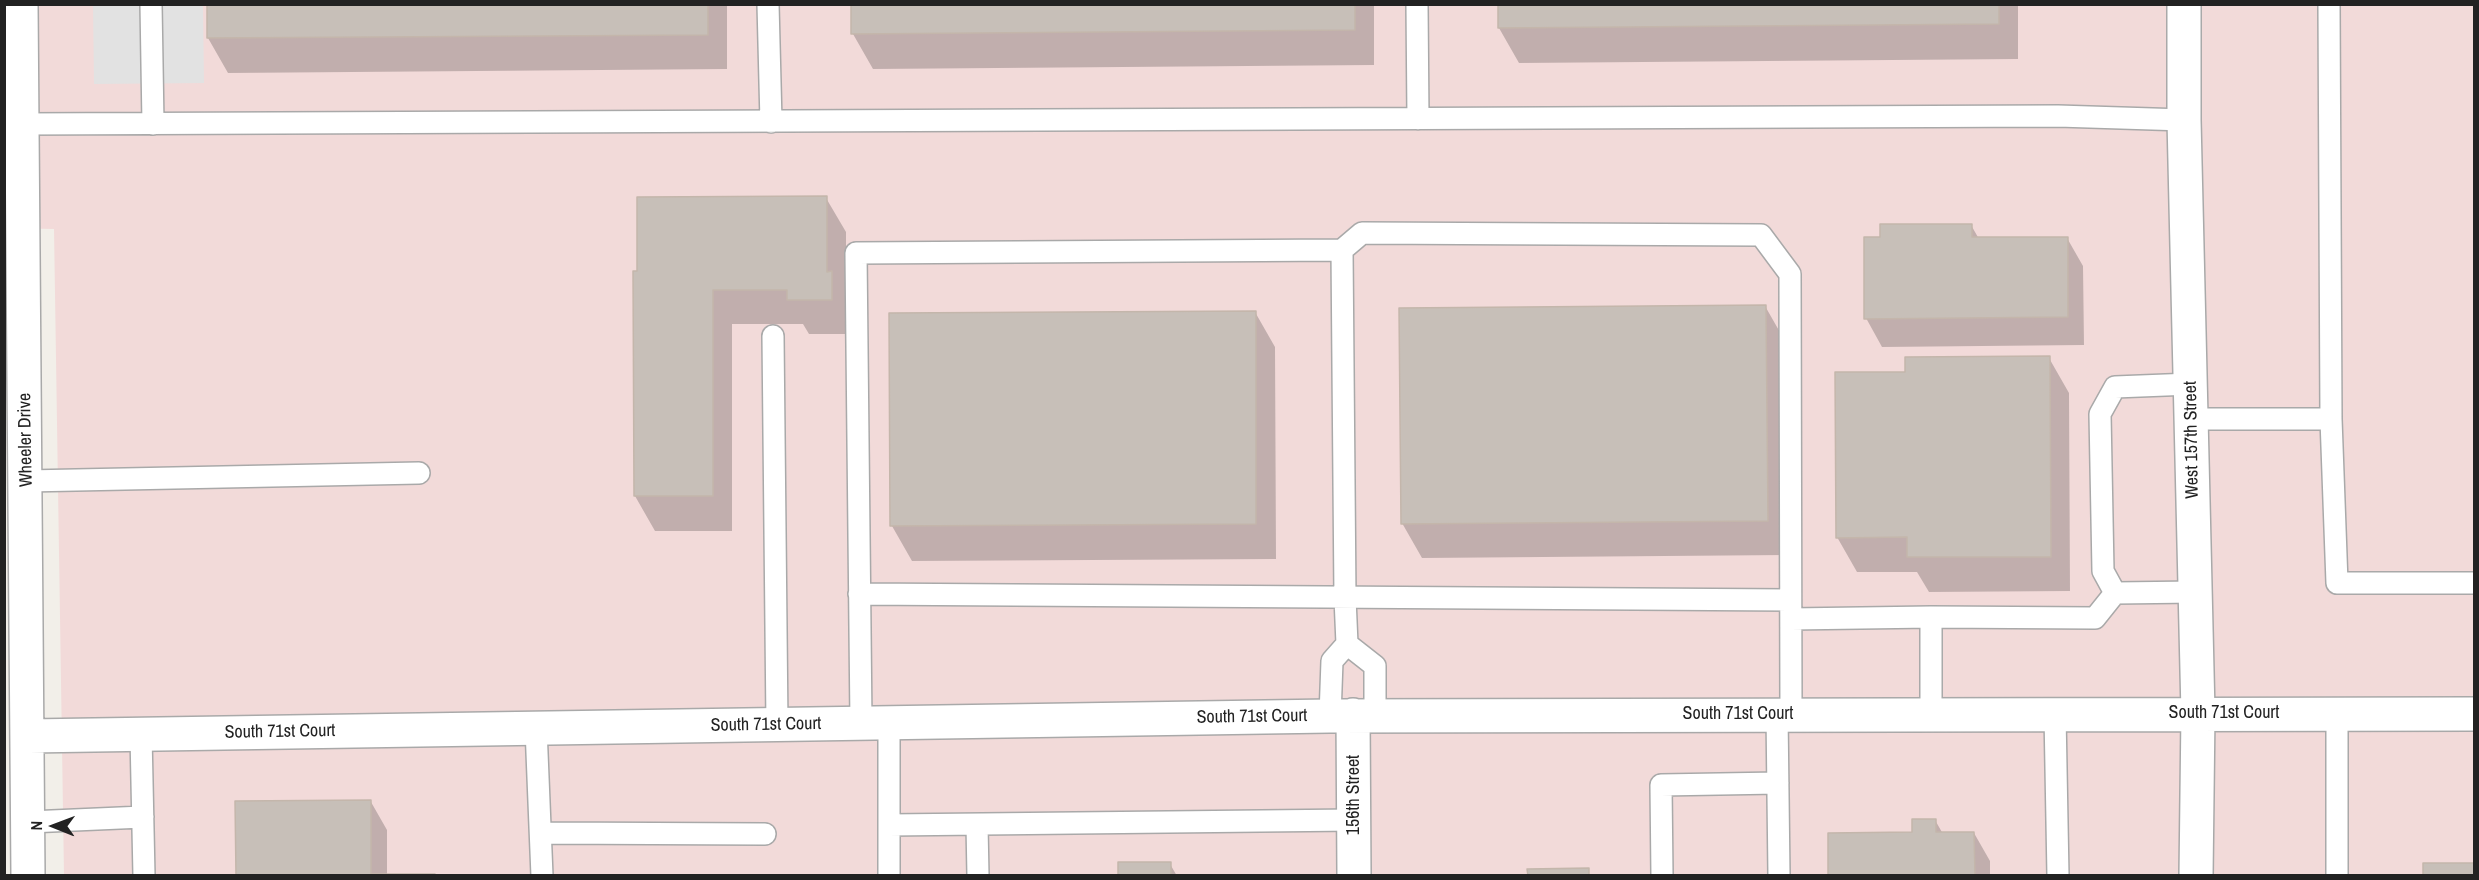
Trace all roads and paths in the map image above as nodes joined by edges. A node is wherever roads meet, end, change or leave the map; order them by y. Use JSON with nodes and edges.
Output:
{"nodes":[{"id":1,"x":21,"y":4,"type":"edge"},
{"id":2,"x":151,"y":4,"type":"edge"},
{"id":3,"x":768,"y":4,"type":"edge"},
{"id":4,"x":1417,"y":4,"type":"edge"},
{"id":5,"x":2184,"y":4,"type":"edge"},
{"id":6,"x":2329,"y":4,"type":"edge"},
{"id":7,"x":1418,"y":119,"type":"junction"},
{"id":8,"x":2184,"y":120,"type":"junction"},
{"id":9,"x":771,"y":122,"type":"junction"},
{"id":10,"x":153,"y":124,"type":"junction"},
{"id":11,"x":17,"y":144,"type":"edge"},
{"id":12,"x":14,"y":250,"type":"edge"},
{"id":13,"x":1342,"y":250,"type":"junction"},
{"id":14,"x":773,"y":336,"type":"dead end"},
{"id":15,"x":2191,"y":384,"type":"junction"},
{"id":16,"x":2192,"y":419,"type":"junction"},
{"id":17,"x":2331,"y":419,"type":"junction"},
{"id":18,"x":419,"y":473,"type":"dead end"},
{"id":19,"x":27,"y":482,"type":"junction"},
{"id":20,"x":2475,"y":583,"type":"edge"},
{"id":21,"x":2196,"y":592,"type":"junction"},
{"id":22,"x":2115,"y":593,"type":"junction"},
{"id":23,"x":859,"y":594,"type":"junction"},
{"id":24,"x":1345,"y":598,"type":"junction"},
{"id":25,"x":1790,"y":609,"type":"junction"},
{"id":26,"x":1931,"y":617,"type":"junction"},
{"id":27,"x":1347,"y":644,"type":"junction"},
{"id":28,"x":2198,"y":713,"type":"junction"},
{"id":29,"x":1784,"y":714,"type":"junction"},
{"id":30,"x":1931,"y":714,"type":"junction"},
{"id":31,"x":2055,"y":714,"type":"junction"},
{"id":32,"x":2337,"y":714,"type":"junction"},
{"id":33,"x":2475,"y":714,"type":"edge"},
{"id":34,"x":1353,"y":715,"type":"junction"},
{"id":35,"x":875,"y":723,"type":"junction"},
{"id":36,"x":777,"y":724,"type":"junction"},
{"id":37,"x":536,"y":728,"type":"junction"},
{"id":38,"x":141,"y":735,"type":"junction"},
{"id":39,"x":29,"y":736,"type":"junction"},
{"id":40,"x":1778,"y":783,"type":"junction"},
{"id":41,"x":143,"y":817,"type":"junction"},
{"id":42,"x":1354,"y":820,"type":"junction"},
{"id":43,"x":29,"y":822,"type":"junction"},
{"id":44,"x":889,"y":825,"type":"junction"},
{"id":45,"x":977,"y":825,"type":"junction"},
{"id":46,"x":541,"y":833,"type":"junction"},
{"id":47,"x":765,"y":834,"type":"dead end"},
{"id":48,"x":28,"y":876,"type":"edge"},
{"id":49,"x":144,"y":876,"type":"edge"},
{"id":50,"x":542,"y":876,"type":"edge"},
{"id":51,"x":889,"y":876,"type":"edge"},
{"id":52,"x":978,"y":876,"type":"edge"},
{"id":53,"x":1354,"y":876,"type":"edge"},
{"id":54,"x":1662,"y":876,"type":"edge"},
{"id":55,"x":1779,"y":876,"type":"edge"},
{"id":56,"x":2058,"y":876,"type":"edge"},
{"id":57,"x":2196,"y":876,"type":"edge"},
{"id":58,"x":2337,"y":876,"type":"edge"}],
"edges":[{"from":1,"to":11,"type":"street","name":"Wheeler Drive"},
{"from":2,"to":10,"type":"lane"},
{"from":3,"to":9,"type":"lane"},
{"from":4,"to":7,"type":"lane"},
{"from":5,"to":8,"type":"street","name":"West 157th Street"},
{"from":6,"to":17,"type":"lane"},
{"from":7,"to":8,"type":"lane"},
{"from":7,"to":9,"type":"lane"},
{"from":8,"to":15,"type":"street","name":"West 157th Street"},
{"from":9,"to":10,"type":"lane"},
{"from":10,"to":11,"type":"lane"},
{"from":11,"to":12,"type":"street","name":"Wheeler Drive"},
{"from":12,"to":19,"type":"street","name":"Wheeler Drive"},
{"from":13,"to":23,"type":"lane"},
{"from":13,"to":24,"type":"lane"},
{"from":13,"to":25,"type":"lane"},
{"from":14,"to":36,"type":"lane"},
{"from":15,"to":16,"type":"street","name":"West 157th Street"},
{"from":15,"to":22,"type":"lane"},
{"from":16,"to":17,"type":"lane"},
{"from":16,"to":21,"type":"street","name":"West 157th Street"},
{"from":17,"to":20,"type":"lane"},
{"from":18,"to":19,"type":"lane"},
{"from":19,"to":39,"type":"street","name":"Wheeler Drive"},
{"from":21,"to":22,"type":"lane"},
{"from":21,"to":28,"type":"street","name":"West 157th Street"},
{"from":22,"to":26,"type":"lane"},
{"from":23,"to":24,"type":"lane"},
{"from":23,"to":35,"type":"lane"},
{"from":24,"to":25,"type":"lane"},
{"from":24,"to":27,"type":"lane"},
{"from":25,"to":26,"type":"lane"},
{"from":25,"to":29,"type":"lane"},
{"from":26,"to":30,"type":"lane"},
{"from":27,"to":34,"type":"lane"},
{"from":27,"to":34,"type":"lane"},
{"from":28,"to":31,"type":"street","name":"South 71st Court"},
{"from":28,"to":32,"type":"street","name":"South 71st Court"},
{"from":28,"to":57,"type":"street","name":"West 157th Street"},
{"from":29,"to":30,"type":"street","name":"South 71st Court"},
{"from":29,"to":34,"type":"street","name":"South 71st Court"},
{"from":29,"to":40,"type":"lane"},
{"from":30,"to":31,"type":"street","name":"South 71st Court"},
{"from":31,"to":56,"type":"lane"},
{"from":32,"to":33,"type":"street","name":"South 71st Court"},
{"from":32,"to":58,"type":"lane"},
{"from":34,"to":35,"type":"street","name":"South 71st Court"},
{"from":34,"to":42,"type":"street","name":"156th Street"},
{"from":35,"to":36,"type":"street","name":"South 71st Court"},
{"from":35,"to":44,"type":"lane"},
{"from":36,"to":37,"type":"street","name":"South 71st Court"},
{"from":37,"to":38,"type":"street","name":"South 71st Court"},
{"from":37,"to":46,"type":"lane"},
{"from":38,"to":39,"type":"street","name":"South 71st Court"},
{"from":38,"to":41,"type":"lane"},
{"from":39,"to":43,"type":"street","name":"Wheeler Drive"},
{"from":40,"to":54,"type":"lane"},
{"from":40,"to":55,"type":"lane"},
{"from":41,"to":43,"type":"lane"},
{"from":41,"to":49,"type":"lane"},
{"from":42,"to":45,"type":"lane"},
{"from":42,"to":53,"type":"street","name":"156th Street"},
{"from":43,"to":48,"type":"street","name":"Wheeler Drive"},
{"from":44,"to":45,"type":"lane"},
{"from":44,"to":51,"type":"lane"},
{"from":45,"to":52,"type":"lane"},
{"from":46,"to":47,"type":"lane"},
{"from":46,"to":50,"type":"lane"}]}
